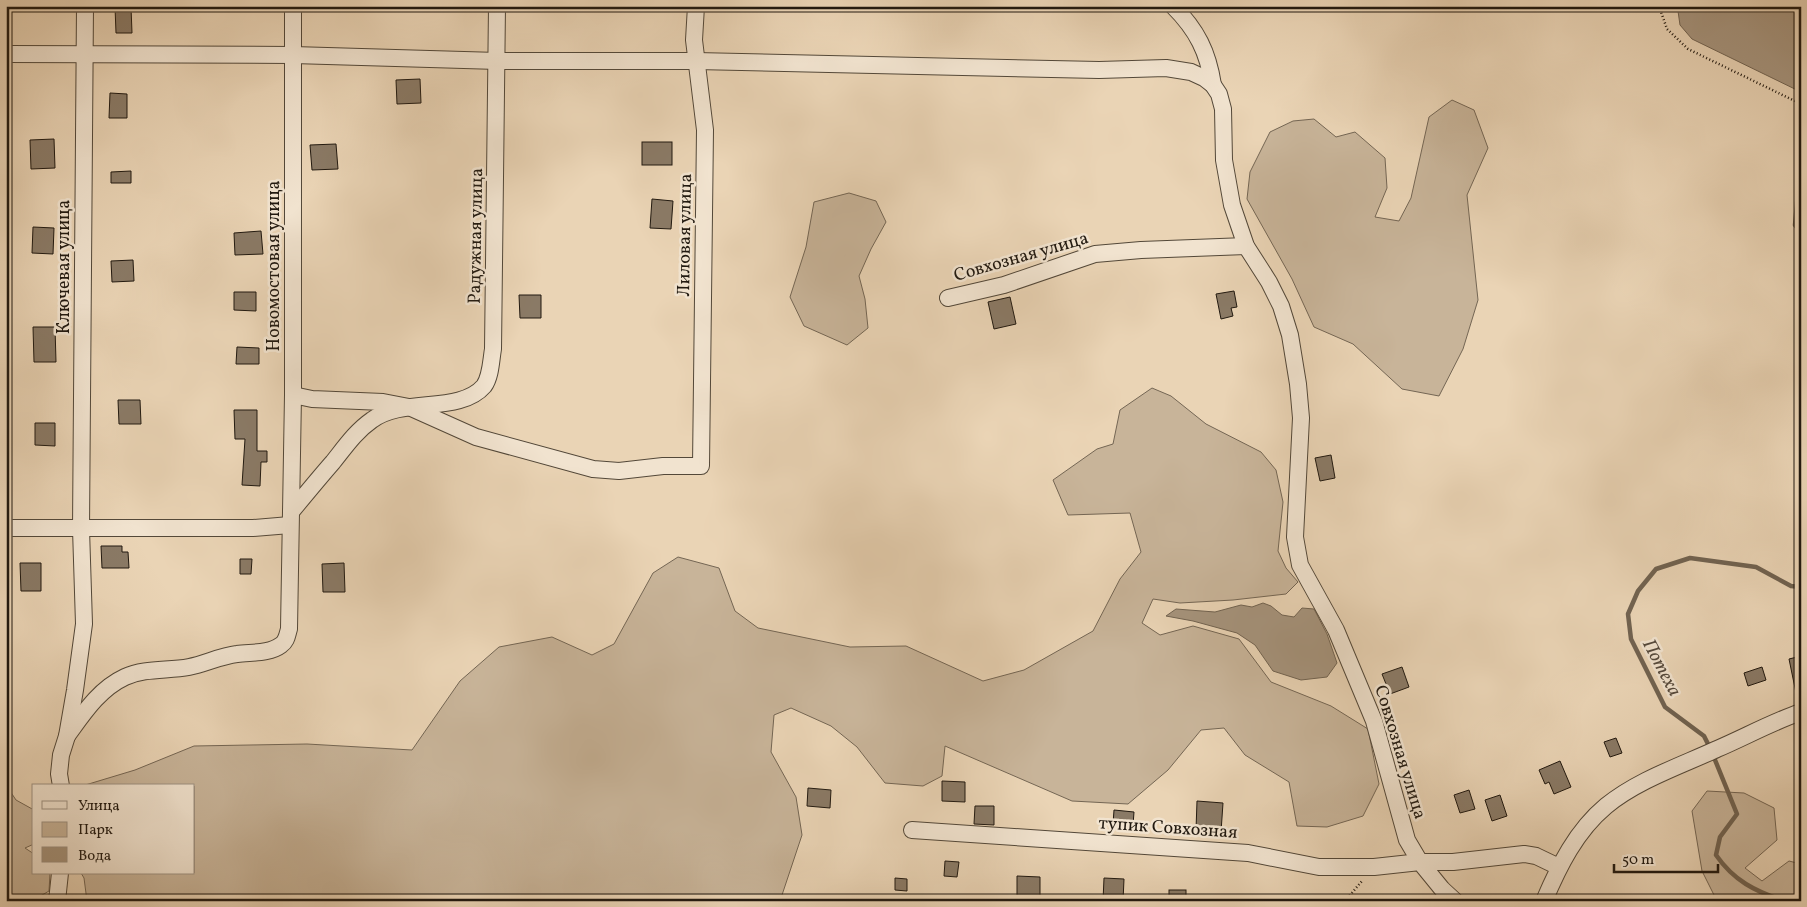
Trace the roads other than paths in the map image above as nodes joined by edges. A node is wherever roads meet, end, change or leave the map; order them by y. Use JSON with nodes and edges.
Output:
{"nodes":[{"id":1,"x":85,"y":6,"type":"edge"},
{"id":2,"x":293,"y":6,"type":"edge"},
{"id":3,"x":497,"y":6,"type":"edge"},
{"id":4,"x":696,"y":6,"type":"edge"},
{"id":5,"x":1172,"y":6,"type":"edge"},
{"id":6,"x":6,"y":54,"type":"edge"},
{"id":7,"x":84,"y":54,"type":"junction"},
{"id":8,"x":293,"y":55,"type":"junction"},
{"id":9,"x":498,"y":61,"type":"junction"},
{"id":10,"x":696,"y":61,"type":"junction"},
{"id":11,"x":1213,"y":85,"type":"junction"},
{"id":12,"x":1246,"y":246,"type":"junction"},
{"id":13,"x":948,"y":298,"type":"dead end"},
{"id":14,"x":293,"y":395,"type":"junction"},
{"id":15,"x":409,"y":407,"type":"junction"},
{"id":16,"x":290,"y":518,"type":"junction"},
{"id":17,"x":6,"y":528,"type":"edge"},
{"id":18,"x":81,"y":529,"type":"junction"},
{"id":19,"x":1801,"y":712,"type":"edge"},
{"id":20,"x":67,"y":736,"type":"junction"},
{"id":21,"x":61,"y":784,"type":"edge"},
{"id":22,"x":912,"y":830,"type":"dead end"},
{"id":23,"x":1420,"y":862,"type":"junction"},
{"id":24,"x":1559,"y":867,"type":"junction"},
{"id":25,"x":60,"y":874,"type":"edge"},
{"id":26,"x":57,"y":901,"type":"edge"},
{"id":27,"x":1455,"y":901,"type":"edge"},
{"id":28,"x":1544,"y":901,"type":"edge"}],
"edges":[{"from":1,"to":7,"type":"street","name":"Ключевая улица"},
{"from":2,"to":8,"type":"street","name":"Новомостовая улица"},
{"from":3,"to":9,"type":"street","name":"Радужная улица"},
{"from":4,"to":10,"type":"street","name":"Лиловая улица"},
{"from":5,"to":11,"type":"street"},
{"from":6,"to":7,"type":"street"},
{"from":7,"to":8,"type":"street"},
{"from":7,"to":18,"type":"street","name":"Ключевая улица"},
{"from":8,"to":9,"type":"street"},
{"from":8,"to":14,"type":"street","name":"Новомостовая улица"},
{"from":9,"to":10,"type":"street"},
{"from":9,"to":15,"type":"street","name":"Радужная улица"},
{"from":10,"to":11,"type":"street"},
{"from":10,"to":15,"type":"street","name":"Лиловая улица"},
{"from":11,"to":12,"type":"street"},
{"from":12,"to":13,"type":"street","name":"Совхозная улица"},
{"from":12,"to":23,"type":"street","name":"Совхозная улица"},
{"from":14,"to":15,"type":"street"},
{"from":14,"to":16,"type":"street","name":"Новомостовая улица"},
{"from":15,"to":16,"type":"street"},
{"from":16,"to":18,"type":"street"},
{"from":16,"to":20,"type":"street","name":"Новомостовая улица"},
{"from":17,"to":18,"type":"street"},
{"from":18,"to":20,"type":"street","name":"Ключевая улица"},
{"from":19,"to":24,"type":"street"},
{"from":20,"to":21,"type":"street","name":"Ключевая улица"},
{"from":22,"to":23,"type":"street","name":"тупик Совхозная"},
{"from":23,"to":24,"type":"street"},
{"from":23,"to":27,"type":"street","name":"Совхозная улица"},
{"from":24,"to":28,"type":"street"},
{"from":25,"to":26,"type":"street"}]}
